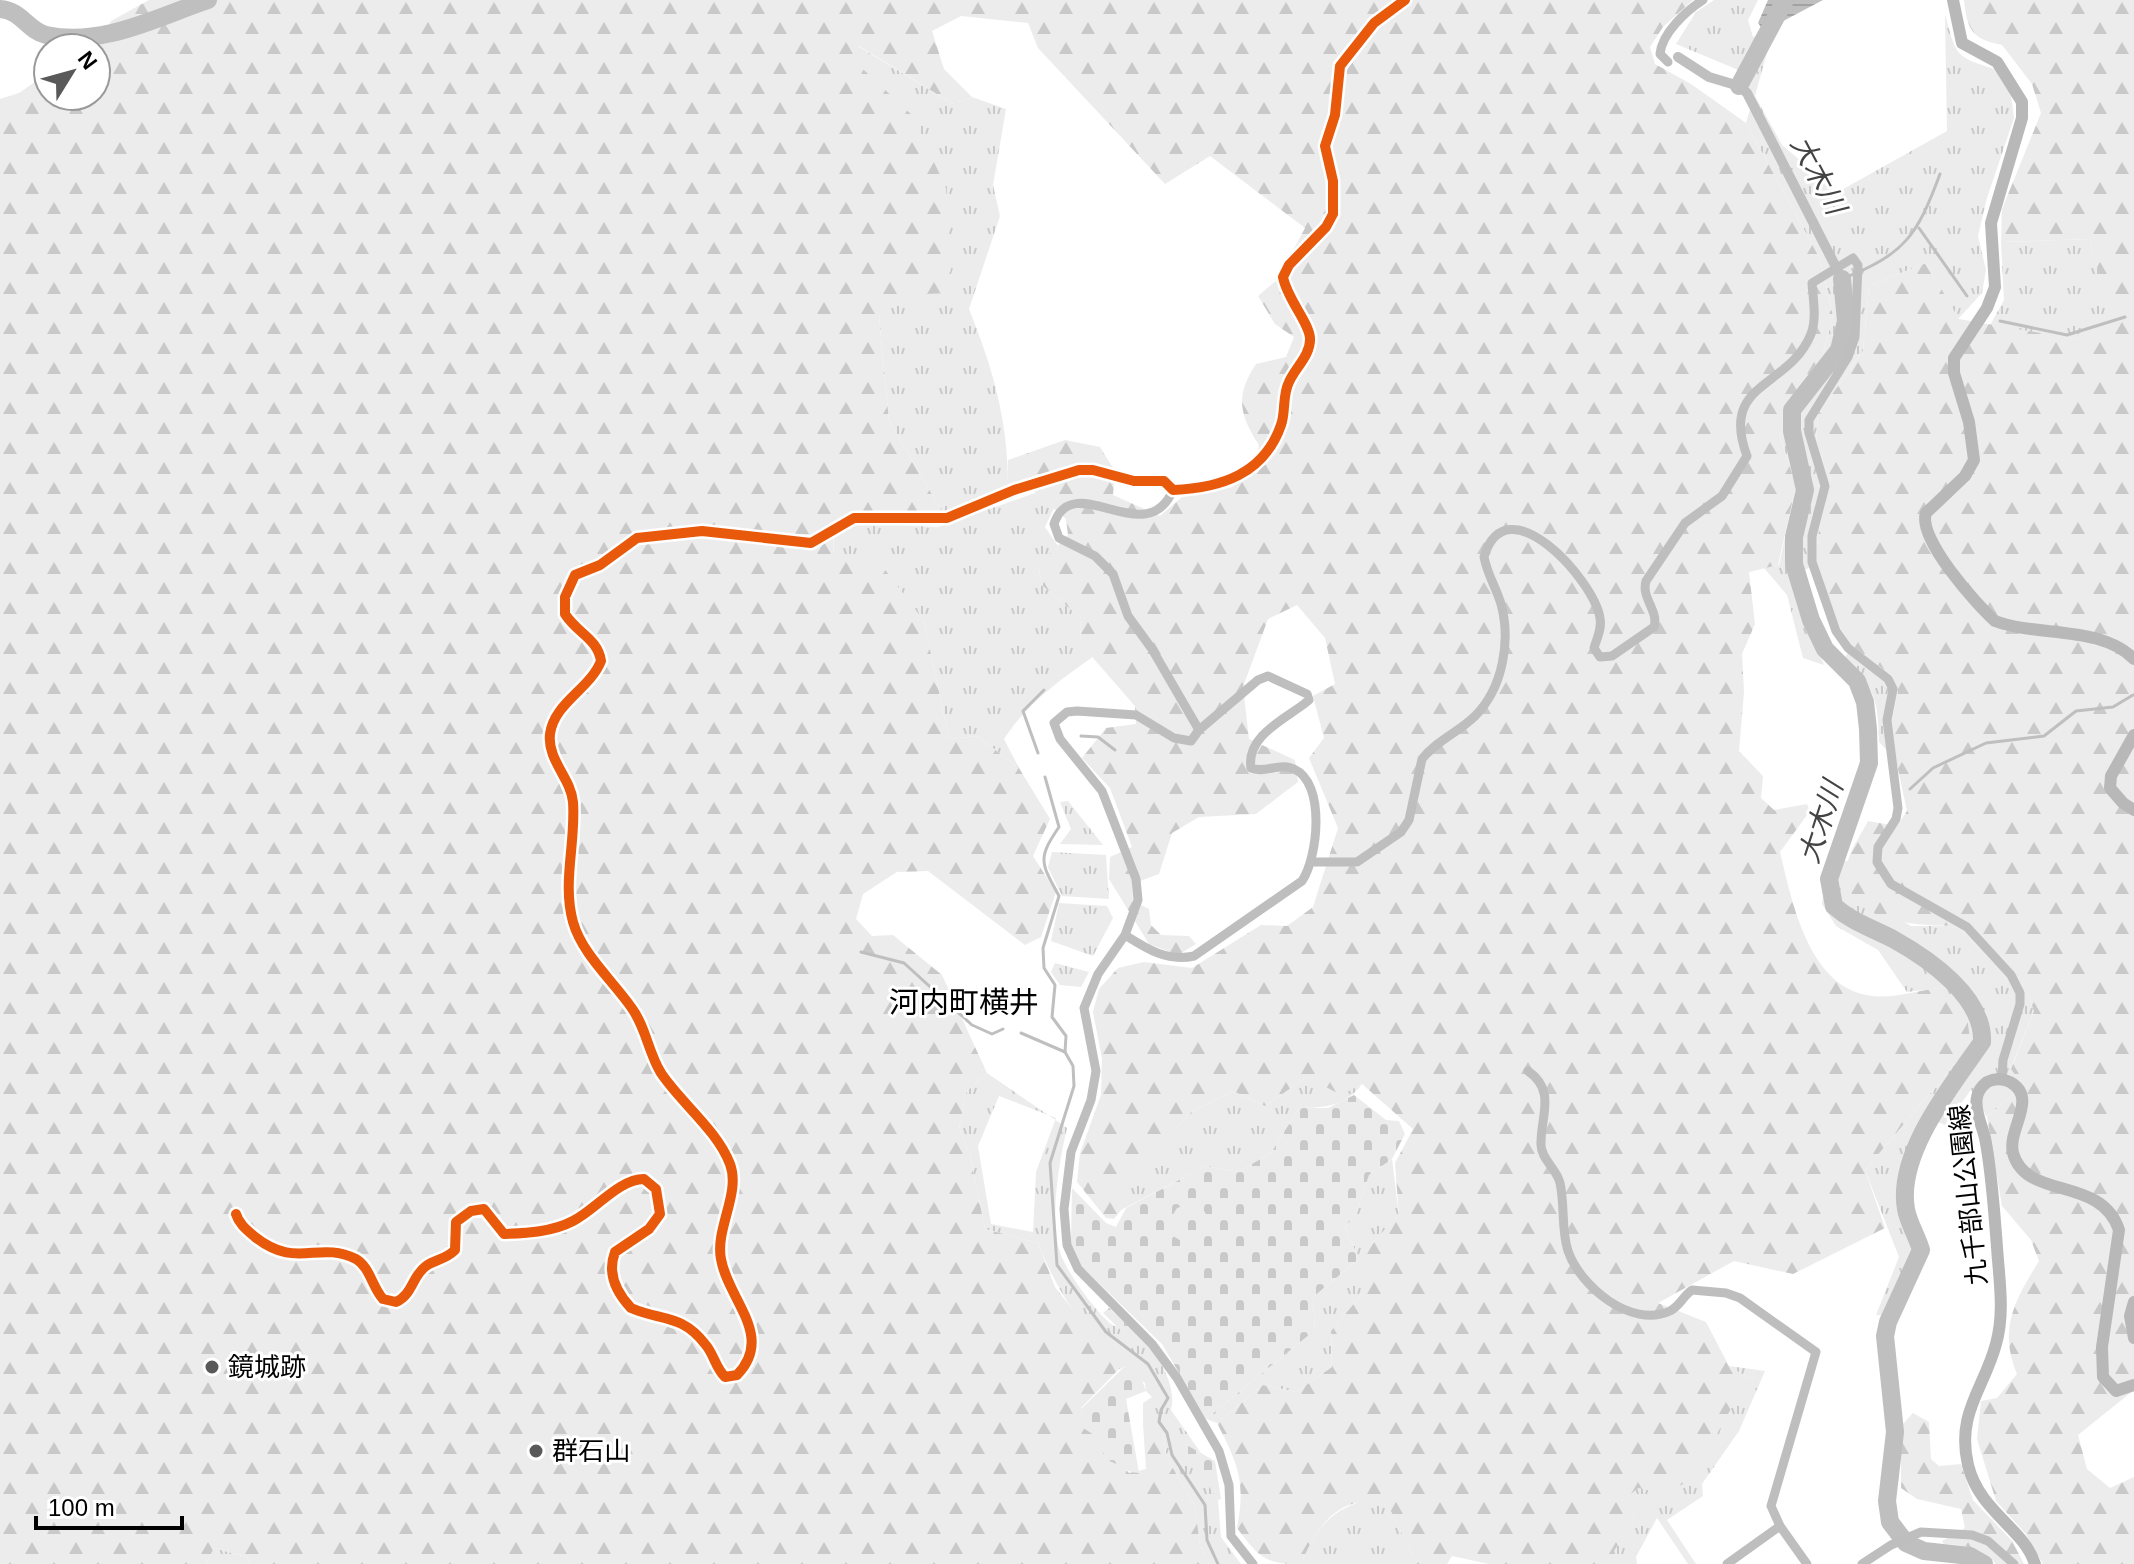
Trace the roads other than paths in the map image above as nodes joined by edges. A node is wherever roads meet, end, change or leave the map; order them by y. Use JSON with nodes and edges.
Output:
{"nodes":[{"id":1,"x":1405,"y":0,"type":"edge"},
{"id":2,"x":1703,"y":0,"type":"edge"},
{"id":3,"x":1953,"y":0,"type":"edge"},
{"id":4,"x":1668,"y":62,"type":"dead end"},
{"id":5,"x":1173,"y":490,"type":"junction"},
{"id":6,"x":2134,"y":659,"type":"edge"},
{"id":7,"x":1199,"y":730,"type":"junction"},
{"id":8,"x":2134,"y":735,"type":"edge"},
{"id":9,"x":2134,"y":810,"type":"edge"},
{"id":10,"x":1313,"y":862,"type":"junction"},
{"id":11,"x":1125,"y":935,"type":"junction"},
{"id":12,"x":1528,"y":1071,"type":"dead end"},
{"id":13,"x":2002,"y":1078,"type":"junction"},
{"id":14,"x":236,"y":1214,"type":"dead end"},
{"id":15,"x":2134,"y":1302,"type":"edge"},
{"id":16,"x":2134,"y":1338,"type":"edge"},
{"id":17,"x":2134,"y":1385,"type":"edge"},
{"id":18,"x":1780,"y":1526,"type":"junction"},
{"id":19,"x":1253,"y":1564,"type":"edge"},
{"id":20,"x":1727,"y":1564,"type":"edge"},
{"id":21,"x":1807,"y":1564,"type":"edge"},
{"id":22,"x":1862,"y":1564,"type":"edge"},
{"id":23,"x":2014,"y":1564,"type":"edge"},
{"id":24,"x":2035,"y":1564,"type":"edge"}],
"edges":[{"from":1,"to":5,"type":"street"},
{"from":2,"to":4,"type":"street"},
{"from":3,"to":6,"type":"main road"},
{"from":5,"to":7,"type":"street"},
{"from":5,"to":14,"type":"street"},
{"from":7,"to":10,"type":"street"},
{"from":7,"to":11,"type":"street"},
{"from":8,"to":9,"type":"main road"},
{"from":10,"to":11,"type":"street"},
{"from":10,"to":13,"type":"street"},
{"from":11,"to":19,"type":"street"},
{"from":12,"to":18,"type":"street"},
{"from":13,"to":17,"type":"main road","name":"九千部山公園線"},
{"from":13,"to":24,"type":"main road","name":"九千部山公園線"},
{"from":15,"to":16,"type":"main road"},
{"from":18,"to":20,"type":"street"},
{"from":18,"to":21,"type":"street"},
{"from":22,"to":23,"type":"street"}]}
